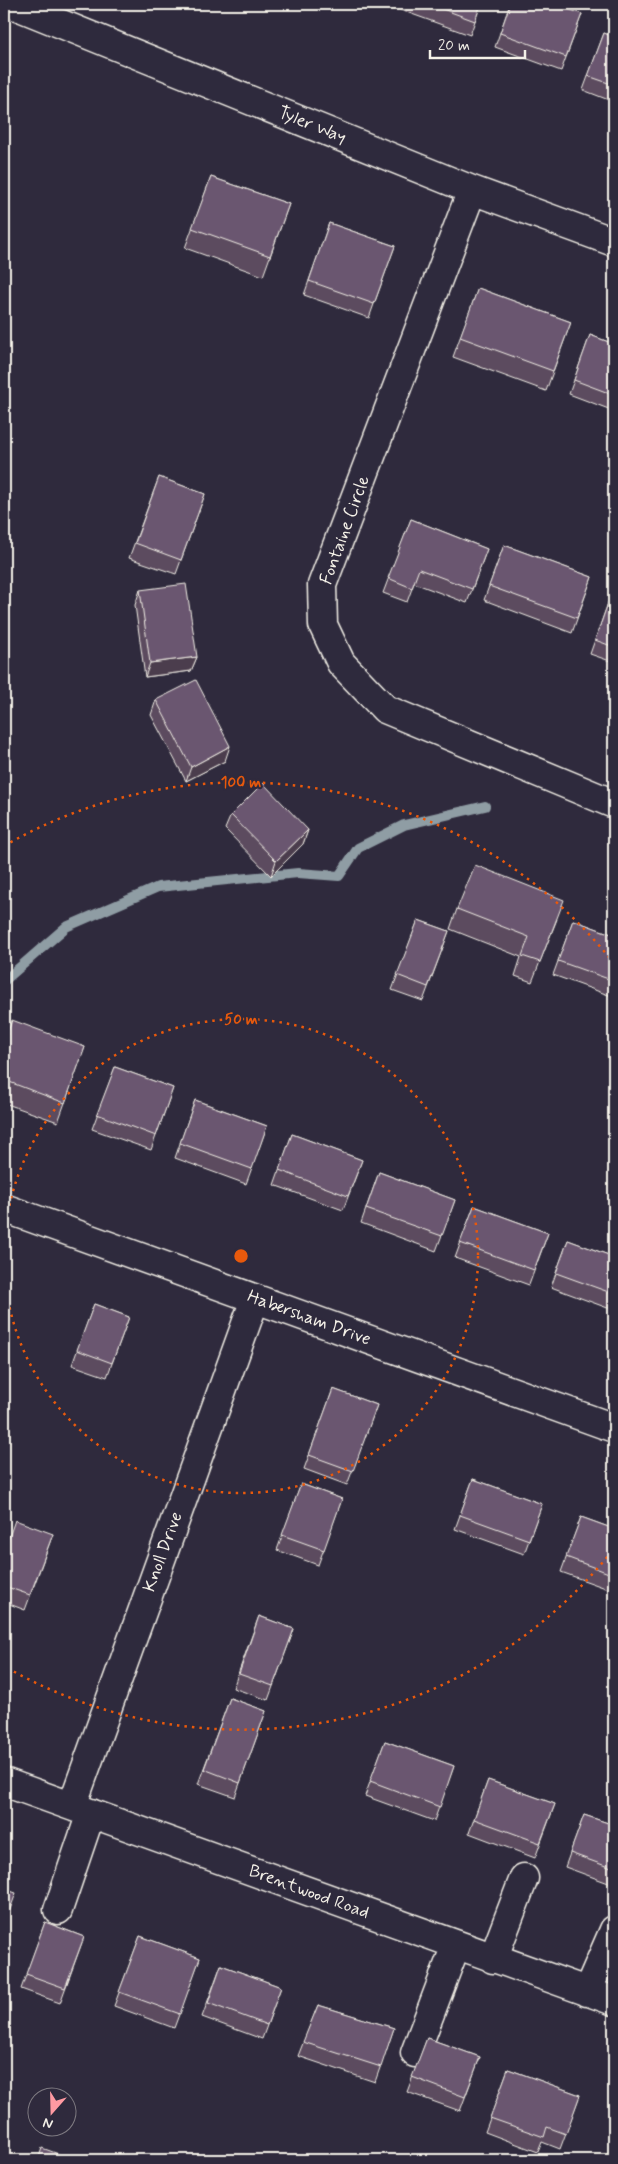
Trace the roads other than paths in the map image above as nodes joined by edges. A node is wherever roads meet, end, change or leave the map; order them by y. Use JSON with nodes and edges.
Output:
{"nodes":[{"id":1,"x":12,"y":4,"type":"edge"},
{"id":2,"x":472,"y":190,"type":"junction"},
{"id":3,"x":614,"y":242,"type":"edge"},
{"id":4,"x":614,"y":804,"type":"edge"},
{"id":5,"x":4,"y":1208,"type":"edge"},
{"id":6,"x":254,"y":1299,"type":"junction"},
{"id":7,"x":614,"y":1428,"type":"edge"},
{"id":8,"x":4,"y":1782,"type":"edge"},
{"id":9,"x":81,"y":1810,"type":"junction"},
{"id":10,"x":524,"y":1878,"type":"dead end"},
{"id":11,"x":58,"y":1910,"type":"dead end"},
{"id":12,"x":614,"y":1930,"type":"edge"},
{"id":13,"x":456,"y":1945,"type":"junction"},
{"id":14,"x":493,"y":1959,"type":"junction"},
{"id":15,"x":587,"y":1992,"type":"junction"},
{"id":16,"x":614,"y":2001,"type":"edge"},
{"id":17,"x":415,"y":2053,"type":"dead end"}],
"edges":[{"from":1,"to":2,"type":"street","name":"Tyler Way"},
{"from":2,"to":3,"type":"street","name":"Tyler Way"},
{"from":2,"to":4,"type":"street","name":"Fontaine Circle"},
{"from":5,"to":6,"type":"street","name":"Habersham Drive"},
{"from":6,"to":7,"type":"street","name":"Habersham Drive"},
{"from":6,"to":9,"type":"street","name":"Knoll Drive"},
{"from":8,"to":9,"type":"street","name":"Brentwood Road"},
{"from":9,"to":11,"type":"street","name":"Knoll Drive"},
{"from":9,"to":13,"type":"street","name":"Brentwood Road"},
{"from":10,"to":14,"type":"street"},
{"from":12,"to":15,"type":"street"},
{"from":13,"to":14,"type":"street","name":"Brentwood Road"},
{"from":13,"to":17,"type":"street"},
{"from":14,"to":15,"type":"street","name":"Brentwood Road"},
{"from":15,"to":16,"type":"street","name":"Brentwood Road"}]}
